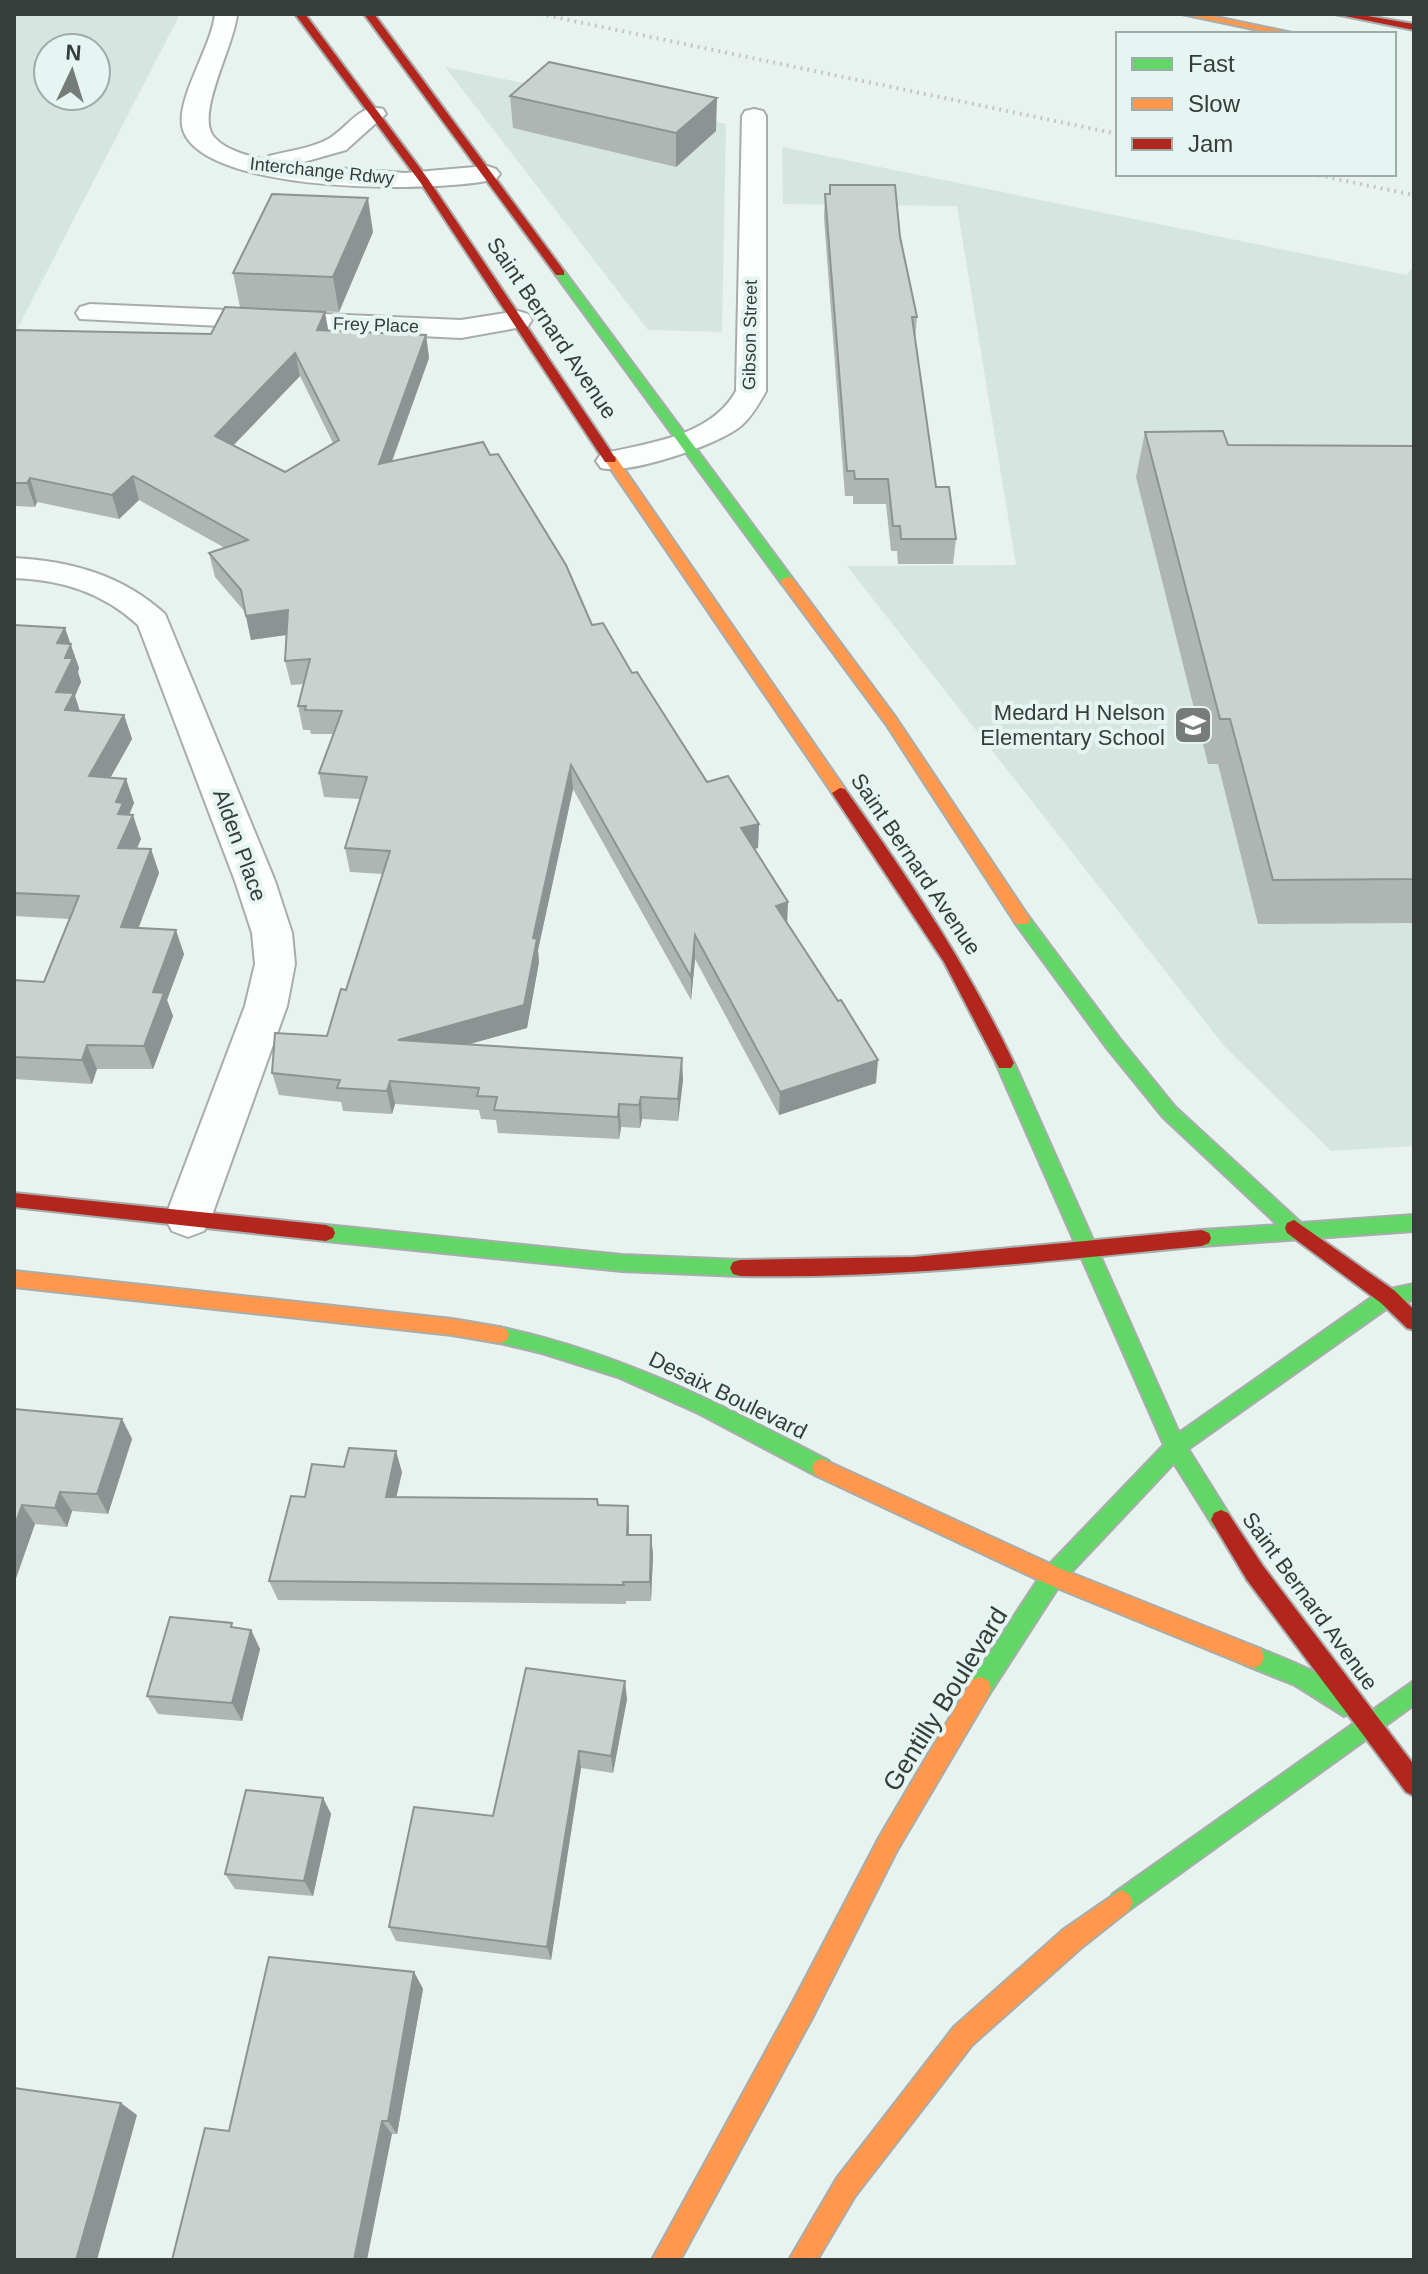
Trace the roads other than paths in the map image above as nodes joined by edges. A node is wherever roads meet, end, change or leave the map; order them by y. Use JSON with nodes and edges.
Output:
{"nodes":[{"id":1,"x":226,"y":14,"type":"edge"},
{"id":2,"x":300,"y":14,"type":"edge"},
{"id":3,"x":369,"y":14,"type":"edge"},
{"id":4,"x":1187,"y":14,"type":"edge"},
{"id":5,"x":1340,"y":14,"type":"edge"},
{"id":6,"x":1414,"y":27,"type":"edge"},
{"id":7,"x":1282,"y":32,"type":"edge"},
{"id":8,"x":374,"y":114,"type":"junction"},
{"id":9,"x":754,"y":116,"type":"dead end"},
{"id":10,"x":245,"y":165,"type":"junction"},
{"id":11,"x":487,"y":174,"type":"junction"},
{"id":12,"x":424,"y":181,"type":"junction"},
{"id":13,"x":90,"y":313,"type":"dead end"},
{"id":14,"x":518,"y":320,"type":"junction"},
{"id":15,"x":684,"y":443,"type":"junction"},
{"id":16,"x":612,"y":461,"type":"junction"},
{"id":17,"x":14,"y":568,"type":"edge"},
{"id":18,"x":14,"y":1200,"type":"edge"},
{"id":19,"x":188,"y":1218,"type":"junction"},
{"id":20,"x":1414,"y":1223,"type":"edge"},
{"id":21,"x":1295,"y":1229,"type":"junction"},
{"id":22,"x":1085,"y":1249,"type":"junction"},
{"id":23,"x":14,"y":1279,"type":"edge"},
{"id":24,"x":1414,"y":1292,"type":"edge"},
{"id":25,"x":1388,"y":1297,"type":"junction"},
{"id":26,"x":1414,"y":1322,"type":"edge"},
{"id":27,"x":1175,"y":1447,"type":"junction"},
{"id":28,"x":1053,"y":1576,"type":"junction"},
{"id":29,"x":1414,"y":1692,"type":"edge"},
{"id":30,"x":1370,"y":1723,"type":"junction"},
{"id":31,"x":1414,"y":1784,"type":"edge"},
{"id":32,"x":665,"y":2260,"type":"edge"},
{"id":33,"x":802,"y":2260,"type":"edge"}],
"edges":[{"from":1,"to":10,"type":"street","name":"Interchange Rdwy"},
{"from":2,"to":8,"type":"main road","name":"Saint Bernard Avenue"},
{"from":3,"to":11,"type":"main road","name":"Saint Bernard Avenue"},
{"from":4,"to":7,"type":"main road"},
{"from":5,"to":6,"type":"main road"},
{"from":8,"to":10,"type":"street"},
{"from":8,"to":12,"type":"main road","name":"Saint Bernard Avenue"},
{"from":9,"to":15,"type":"street","name":"Gibson Street"},
{"from":10,"to":12,"type":"street","name":"Interchange Rdwy"},
{"from":11,"to":12,"type":"street","name":"Interchange Rdwy"},
{"from":11,"to":15,"type":"main road","name":"Saint Bernard Avenue"},
{"from":12,"to":14,"type":"main road","name":"Saint Bernard Avenue"},
{"from":13,"to":14,"type":"street","name":"Frey Place"},
{"from":14,"to":16,"type":"main road","name":"Saint Bernard Avenue"},
{"from":15,"to":16,"type":"street","name":"Gibson Street"},
{"from":15,"to":21,"type":"main road","name":"Saint Bernard Avenue"},
{"from":16,"to":22,"type":"main road","name":"Saint Bernard Avenue"},
{"from":17,"to":19,"type":"street","name":"Alden Place"},
{"from":18,"to":19,"type":"main road"},
{"from":19,"to":22,"type":"main road"},
{"from":20,"to":21,"type":"main road"},
{"from":21,"to":22,"type":"main road"},
{"from":21,"to":25,"type":"main road","name":"Saint Bernard Avenue"},
{"from":22,"to":27,"type":"main road","name":"Saint Bernard Avenue"},
{"from":23,"to":28,"type":"main road","name":"Desaix Boulevard"},
{"from":24,"to":25,"type":"main road","name":"Gentilly Boulevard"},
{"from":25,"to":26,"type":"main road","name":"Saint Bernard Avenue"},
{"from":25,"to":27,"type":"main road","name":"Gentilly Boulevard"},
{"from":27,"to":28,"type":"main road","name":"Gentilly Boulevard"},
{"from":27,"to":30,"type":"main road","name":"Saint Bernard Avenue"},
{"from":28,"to":30,"type":"main road","name":"Desaix Boulevard"},
{"from":28,"to":32,"type":"main road","name":"Gentilly Boulevard"},
{"from":29,"to":30,"type":"main road"},
{"from":30,"to":31,"type":"main road","name":"Saint Bernard Avenue"},
{"from":30,"to":33,"type":"main road"}]}
